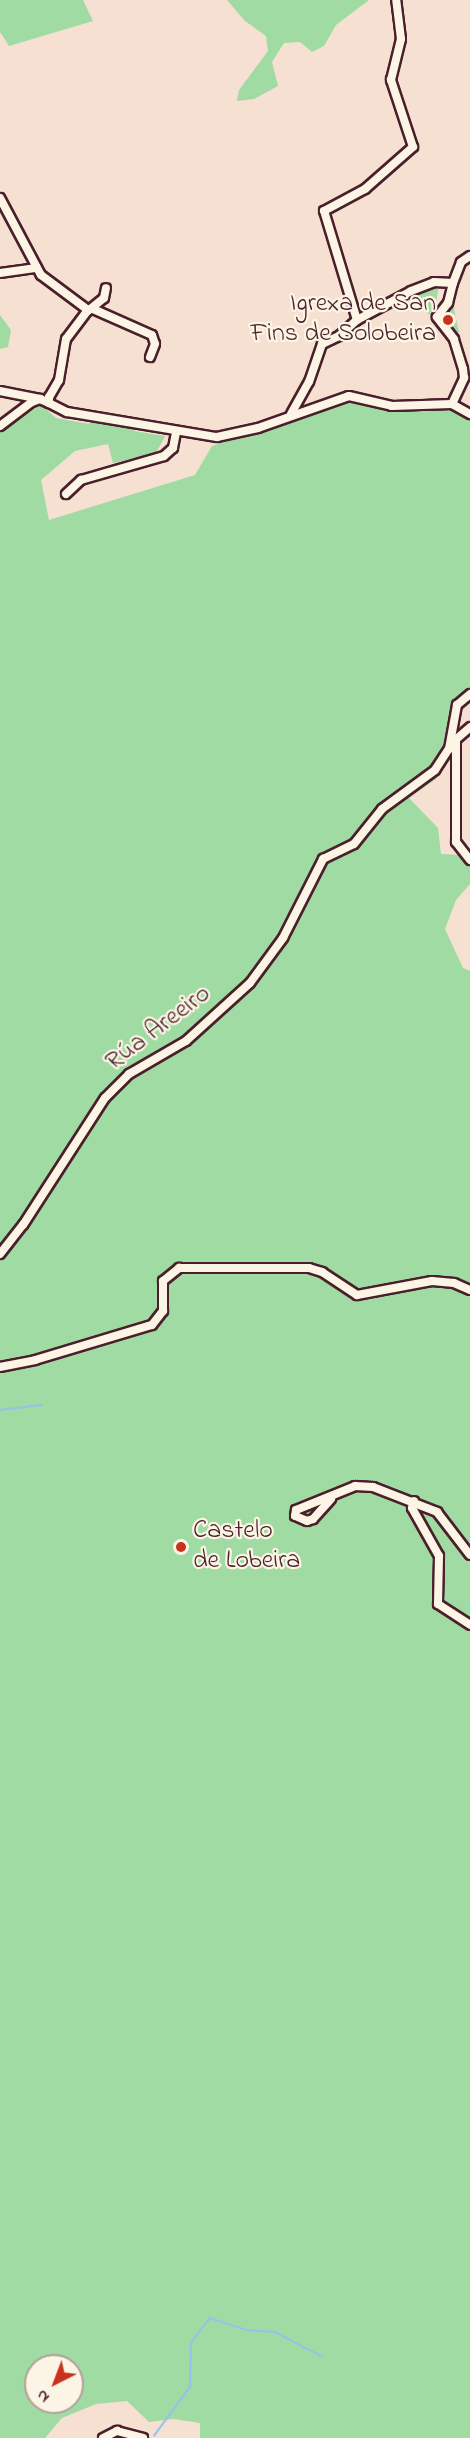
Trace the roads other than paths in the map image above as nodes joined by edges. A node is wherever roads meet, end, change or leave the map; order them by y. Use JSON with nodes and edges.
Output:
{"nodes":[{"id":1,"x":396,"y":0,"type":"edge"},
{"id":2,"x":0,"y":198,"type":"edge"},
{"id":3,"x":470,"y":256,"type":"edge"},
{"id":4,"x":37,"y":268,"type":"junction"},
{"id":5,"x":0,"y":273,"type":"edge"},
{"id":6,"x":453,"y":283,"type":"junction"},
{"id":7,"x":106,"y":288,"type":"dead end"},
{"id":8,"x":90,"y":310,"type":"junction"},
{"id":9,"x":357,"y":320,"type":"junction"},
{"id":10,"x":150,"y":357,"type":"dead end"},
{"id":11,"x":0,"y":391,"type":"edge"},
{"id":12,"x":40,"y":399,"type":"junction"},
{"id":13,"x":49,"y":403,"type":"junction"},
{"id":14,"x":452,"y":404,"type":"junction"},
{"id":15,"x":291,"y":414,"type":"junction"},
{"id":16,"x":470,"y":414,"type":"edge"},
{"id":17,"x":0,"y":426,"type":"edge"},
{"id":18,"x":176,"y":432,"type":"junction"},
{"id":19,"x":66,"y":494,"type":"dead end"},
{"id":20,"x":470,"y":694,"type":"edge"},
{"id":21,"x":470,"y":727,"type":"edge"},
{"id":22,"x":456,"y":739,"type":"junction"},
{"id":23,"x":449,"y":749,"type":"junction"},
{"id":24,"x":470,"y":860,"type":"edge"},
{"id":25,"x":0,"y":1254,"type":"edge"},
{"id":26,"x":470,"y":1290,"type":"edge"},
{"id":27,"x":0,"y":1367,"type":"edge"},
{"id":28,"x":332,"y":1499,"type":"dead end"},
{"id":29,"x":414,"y":1501,"type":"junction"},
{"id":30,"x":470,"y":1555,"type":"edge"},
{"id":31,"x":470,"y":1625,"type":"edge"},
{"id":32,"x":103,"y":2438,"type":"edge"},
{"id":33,"x":143,"y":2438,"type":"edge"}],
"edges":[{"from":1,"to":9,"type":"street"},
{"from":2,"to":4,"type":"street"},
{"from":3,"to":6,"type":"street"},
{"from":4,"to":5,"type":"street"},
{"from":4,"to":8,"type":"street"},
{"from":6,"to":9,"type":"street"},
{"from":6,"to":14,"type":"street"},
{"from":7,"to":8,"type":"street"},
{"from":8,"to":10,"type":"street"},
{"from":8,"to":13,"type":"street"},
{"from":9,"to":15,"type":"street"},
{"from":11,"to":12,"type":"street"},
{"from":12,"to":13,"type":"street"},
{"from":12,"to":17,"type":"street"},
{"from":13,"to":18,"type":"street"},
{"from":14,"to":15,"type":"street"},
{"from":14,"to":16,"type":"street"},
{"from":15,"to":18,"type":"street"},
{"from":18,"to":19,"type":"street"},
{"from":20,"to":23,"type":"street","name":"Rúa Areeiro"},
{"from":21,"to":22,"type":"street","name":"Rúa Areeiro"},
{"from":22,"to":23,"type":"street","name":"Rúa Areeiro"},
{"from":22,"to":24,"type":"street"},
{"from":23,"to":25,"type":"street","name":"Rúa Areeiro"},
{"from":26,"to":27,"type":"street"},
{"from":28,"to":29,"type":"street"},
{"from":29,"to":30,"type":"street"},
{"from":29,"to":31,"type":"street"},
{"from":32,"to":33,"type":"street"}]}
